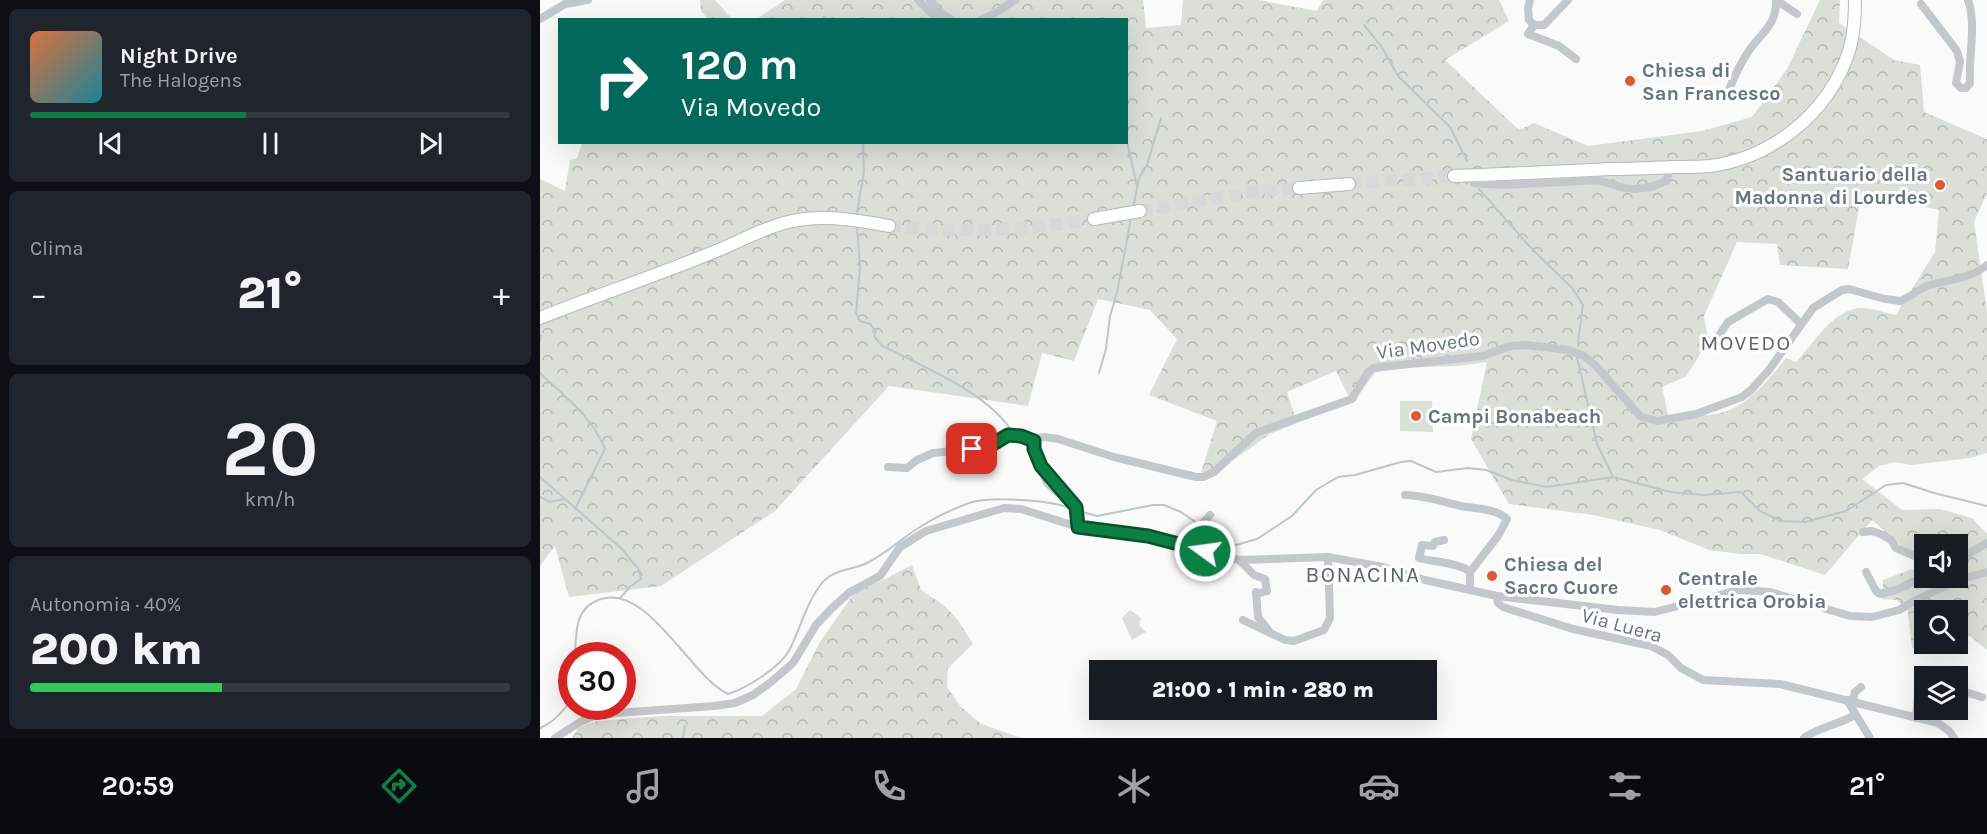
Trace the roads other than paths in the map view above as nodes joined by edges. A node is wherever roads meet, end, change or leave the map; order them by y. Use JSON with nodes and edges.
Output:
{"nodes":[{"id":1,"x":588,"y":0,"type":"edge"},
{"id":2,"x":918,"y":0,"type":"edge"},
{"id":3,"x":930,"y":0,"type":"edge"},
{"id":4,"x":1015,"y":0,"type":"edge"},
{"id":5,"x":1530,"y":0,"type":"edge"},
{"id":6,"x":1568,"y":0,"type":"edge"},
{"id":7,"x":1776,"y":0,"type":"edge"},
{"id":8,"x":1855,"y":0,"type":"edge"},
{"id":9,"x":1968,"y":0,"type":"edge"},
{"id":10,"x":1921,"y":4,"type":"dead end"},
{"id":11,"x":1797,"y":14,"type":"dead end"},
{"id":12,"x":938,"y":18,"type":"edge"},
{"id":13,"x":949,"y":18,"type":"edge"},
{"id":14,"x":985,"y":18,"type":"edge"},
{"id":15,"x":540,"y":19,"type":"edge"},
{"id":16,"x":1534,"y":25,"type":"junction"},
{"id":17,"x":1576,"y":59,"type":"dead end"},
{"id":18,"x":1726,"y":96,"type":"dead end"},
{"id":19,"x":1671,"y":167,"type":"junction"},
{"id":20,"x":1454,"y":176,"type":"tunnel mouth"},
{"id":21,"x":1474,"y":183,"type":"dead end"},
{"id":22,"x":1349,"y":184,"type":"tunnel mouth"},
{"id":23,"x":1299,"y":188,"type":"tunnel mouth"},
{"id":24,"x":1140,"y":211,"type":"tunnel mouth"},
{"id":25,"x":1094,"y":219,"type":"tunnel mouth"},
{"id":26,"x":888,"y":226,"type":"tunnel mouth"},
{"id":27,"x":1987,"y":265,"type":"edge"},
{"id":28,"x":540,"y":318,"type":"edge"},
{"id":29,"x":1801,"y":324,"type":"junction"},
{"id":30,"x":1716,"y":340,"type":"dead end"},
{"id":31,"x":1034,"y":441,"type":"junction"},
{"id":32,"x":888,"y":467,"type":"dead end"},
{"id":33,"x":1405,"y":495,"type":"dead end"},
{"id":34,"x":1210,"y":515,"type":"dead end"},
{"id":35,"x":1078,"y":522,"type":"junction"},
{"id":36,"x":1863,"y":532,"type":"dead end"},
{"id":37,"x":1444,"y":540,"type":"dead end"},
{"id":38,"x":1987,"y":543,"type":"edge"},
{"id":39,"x":1188,"y":547,"type":"junction"},
{"id":40,"x":1968,"y":554,"type":"edge"},
{"id":41,"x":1914,"y":556,"type":"edge"},
{"id":42,"x":1328,"y":557,"type":"junction"},
{"id":43,"x":1239,"y":560,"type":"junction"},
{"id":44,"x":1470,"y":572,"type":"junction"},
{"id":45,"x":1866,"y":572,"type":"dead end"},
{"id":46,"x":1987,"y":572,"type":"edge"},
{"id":47,"x":1914,"y":581,"type":"edge"},
{"id":48,"x":1470,"y":590,"type":"junction"},
{"id":49,"x":1497,"y":596,"type":"junction"},
{"id":50,"x":1243,"y":621,"type":"dead end"},
{"id":51,"x":1274,"y":635,"type":"junction"},
{"id":52,"x":1861,"y":687,"type":"dead end"},
{"id":53,"x":1968,"y":693,"type":"edge"},
{"id":54,"x":1982,"y":697,"type":"dead end"},
{"id":55,"x":1849,"y":701,"type":"junction"},
{"id":56,"x":1855,"y":715,"type":"junction"},
{"id":57,"x":1914,"y":717,"type":"edge"},
{"id":58,"x":1925,"y":720,"type":"edge"},
{"id":59,"x":555,"y":738,"type":"edge"},
{"id":60,"x":1804,"y":738,"type":"edge"},
{"id":61,"x":1870,"y":738,"type":"edge"},
{"id":62,"x":1954,"y":738,"type":"edge"}],
"edges":[{"from":1,"to":15,"type":"street"},
{"from":2,"to":12,"type":"street"},
{"from":3,"to":13,"type":"street"},
{"from":4,"to":14,"type":"street"},
{"from":5,"to":16,"type":"street"},
{"from":6,"to":16,"type":"street"},
{"from":7,"to":11,"type":"street"},
{"from":7,"to":18,"type":"street"},
{"from":8,"to":19,"type":"highway"},
{"from":9,"to":10,"type":"street"},
{"from":16,"to":17,"type":"street"},
{"from":19,"to":20,"type":"highway"},
{"from":19,"to":21,"type":"street"},
{"from":22,"to":23,"type":"highway"},
{"from":24,"to":25,"type":"highway"},
{"from":26,"to":28,"type":"highway"},
{"from":27,"to":29,"type":"street","name":"Via Movedo"},
{"from":29,"to":30,"type":"street"},
{"from":29,"to":31,"type":"street","name":"Via Movedo"},
{"from":31,"to":32,"type":"street"},
{"from":31,"to":35,"type":"street"},
{"from":33,"to":44,"type":"street"},
{"from":34,"to":39,"type":"street"},
{"from":35,"to":39,"type":"street"},
{"from":35,"to":59,"type":"street"},
{"from":36,"to":41,"type":"street"},
{"from":37,"to":44,"type":"street"},
{"from":38,"to":40,"type":"street"},
{"from":39,"to":43,"type":"street"},
{"from":42,"to":43,"type":"street"},
{"from":42,"to":48,"type":"street"},
{"from":42,"to":51,"type":"street"},
{"from":43,"to":51,"type":"street"},
{"from":44,"to":48,"type":"street"},
{"from":45,"to":47,"type":"street"},
{"from":46,"to":49,"type":"street"},
{"from":48,"to":49,"type":"street"},
{"from":49,"to":55,"type":"street","name":"Via Luera"},
{"from":50,"to":51,"type":"street"},
{"from":52,"to":55,"type":"street"},
{"from":53,"to":54,"type":"street"},
{"from":55,"to":56,"type":"street"},
{"from":55,"to":57,"type":"street","name":"Via Luera"},
{"from":56,"to":60,"type":"street"},
{"from":56,"to":61,"type":"street"},
{"from":58,"to":62,"type":"street","name":"Via Luera"}]}
